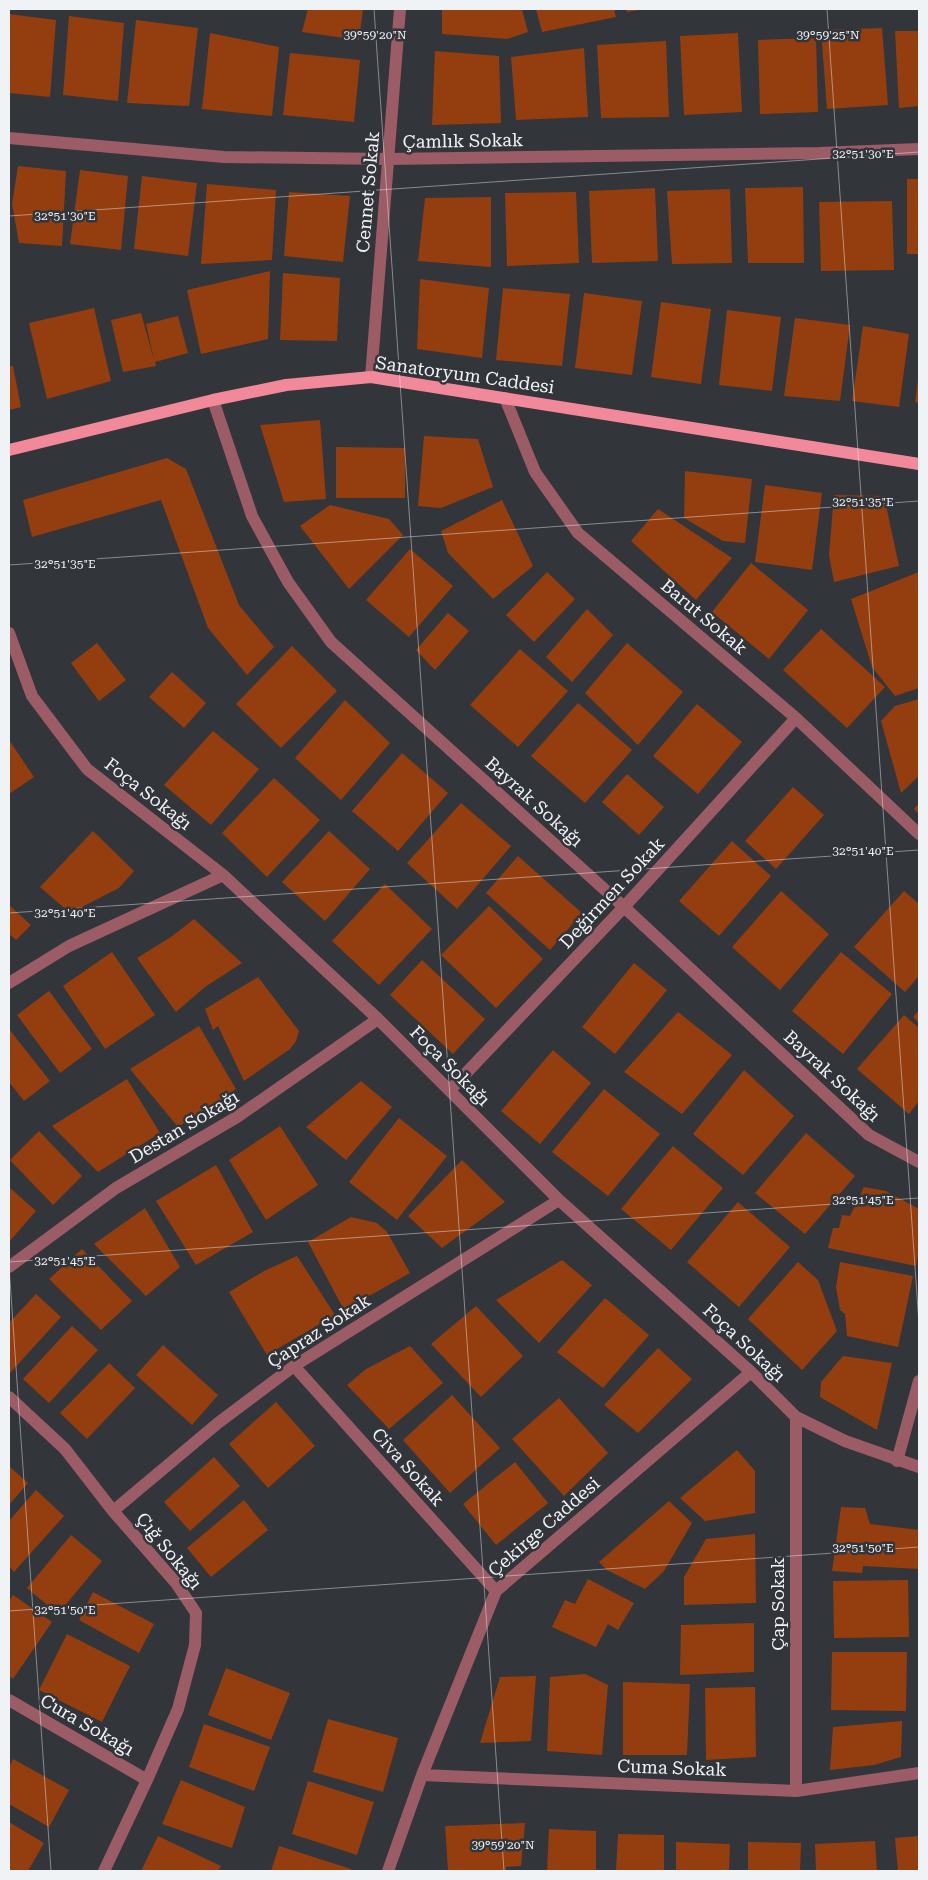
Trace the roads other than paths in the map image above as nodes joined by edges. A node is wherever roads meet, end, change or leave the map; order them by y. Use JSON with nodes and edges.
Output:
{"nodes":[{"id":1,"x":400,"y":9,"type":"edge"},
{"id":2,"x":9,"y":138,"type":"edge"},
{"id":3,"x":919,"y":149,"type":"edge"},
{"id":4,"x":388,"y":159,"type":"junction"},
{"id":5,"x":370,"y":378,"type":"junction"},
{"id":6,"x":505,"y":398,"type":"junction"},
{"id":7,"x":214,"y":400,"type":"junction"},
{"id":8,"x":9,"y":450,"type":"edge"},
{"id":9,"x":919,"y":464,"type":"edge"},
{"id":10,"x":9,"y":632,"type":"edge"},
{"id":11,"x":796,"y":718,"type":"junction"},
{"id":12,"x":919,"y":834,"type":"edge"},
{"id":13,"x":223,"y":875,"type":"junction"},
{"id":14,"x":624,"y":907,"type":"junction"},
{"id":15,"x":9,"y":983,"type":"edge"},
{"id":16,"x":378,"y":1019,"type":"junction"},
{"id":17,"x":450,"y":1090,"type":"junction"},
{"id":18,"x":919,"y":1162,"type":"edge"},
{"id":19,"x":559,"y":1200,"type":"junction"},
{"id":20,"x":9,"y":1267,"type":"edge"},
{"id":21,"x":294,"y":1366,"type":"junction"},
{"id":22,"x":751,"y":1372,"type":"junction"},
{"id":23,"x":919,"y":1381,"type":"edge"},
{"id":24,"x":9,"y":1397,"type":"edge"},
{"id":25,"x":796,"y":1417,"type":"junction"},
{"id":26,"x":896,"y":1461,"type":"junction"},
{"id":27,"x":919,"y":1467,"type":"edge"},
{"id":28,"x":113,"y":1511,"type":"junction"},
{"id":29,"x":496,"y":1591,"type":"junction"},
{"id":30,"x":9,"y":1700,"type":"edge"},
{"id":31,"x":919,"y":1772,"type":"edge"},
{"id":32,"x":422,"y":1775,"type":"junction"},
{"id":33,"x":147,"y":1780,"type":"junction"},
{"id":34,"x":796,"y":1791,"type":"junction"},
{"id":35,"x":104,"y":1871,"type":"edge"},
{"id":36,"x":388,"y":1871,"type":"edge"}],
"edges":[{"from":1,"to":4,"type":"street","name":"Cennet Sokak"},
{"from":2,"to":4,"type":"street","name":"Çamlık Sokak"},
{"from":3,"to":4,"type":"street","name":"Çamlık Sokak"},
{"from":4,"to":5,"type":"street","name":"Cennet Sokak"},
{"from":5,"to":6,"type":"main road","name":"Sanatoryum Caddesi"},
{"from":5,"to":7,"type":"main road","name":"Sanatoryum Caddesi"},
{"from":6,"to":9,"type":"main road","name":"Sanatoryum Caddesi"},
{"from":6,"to":11,"type":"street","name":"Barut Sokak"},
{"from":7,"to":8,"type":"main road","name":"Sanatoryum Caddesi"},
{"from":7,"to":14,"type":"street","name":"Bayrak Sokağı"},
{"from":10,"to":13,"type":"street","name":"Foça Sokağı"},
{"from":11,"to":12,"type":"street","name":"Barut Sokak"},
{"from":11,"to":14,"type":"street","name":"Değirmen Sokak"},
{"from":13,"to":15,"type":"street"},
{"from":13,"to":16,"type":"street","name":"Foça Sokağı"},
{"from":14,"to":17,"type":"street","name":"Değirmen Sokak"},
{"from":14,"to":18,"type":"street","name":"Bayrak Sokağı"},
{"from":16,"to":17,"type":"street","name":"Foça Sokağı"},
{"from":16,"to":20,"type":"street","name":"Destan Sokağı"},
{"from":17,"to":19,"type":"street","name":"Foça Sokağı"},
{"from":19,"to":21,"type":"street","name":"Çapraz Sokak"},
{"from":19,"to":22,"type":"street","name":"Foça Sokağı"},
{"from":21,"to":28,"type":"street","name":"Çapraz Sokak"},
{"from":21,"to":29,"type":"street","name":"Civa Sokak"},
{"from":22,"to":25,"type":"street","name":"Foça Sokağı"},
{"from":22,"to":29,"type":"street","name":"Çekirge Caddesi"},
{"from":23,"to":26,"type":"street"},
{"from":24,"to":28,"type":"street","name":"Çığ Sokağı"},
{"from":25,"to":26,"type":"street","name":"Foça Sokağı"},
{"from":25,"to":34,"type":"street","name":"Çap Sokak"},
{"from":26,"to":27,"type":"street","name":"Foça Sokağı"},
{"from":28,"to":33,"type":"street","name":"Çığ Sokağı"},
{"from":29,"to":32,"type":"street","name":"Çekirge Caddesi"},
{"from":30,"to":33,"type":"street","name":"Cura Sokağı"},
{"from":31,"to":34,"type":"street","name":"Cuma Sokak"},
{"from":32,"to":34,"type":"street","name":"Cuma Sokak"},
{"from":32,"to":36,"type":"street","name":"Çekirge Caddesi"},
{"from":33,"to":35,"type":"street","name":"Çığ Sokağı"}]}
